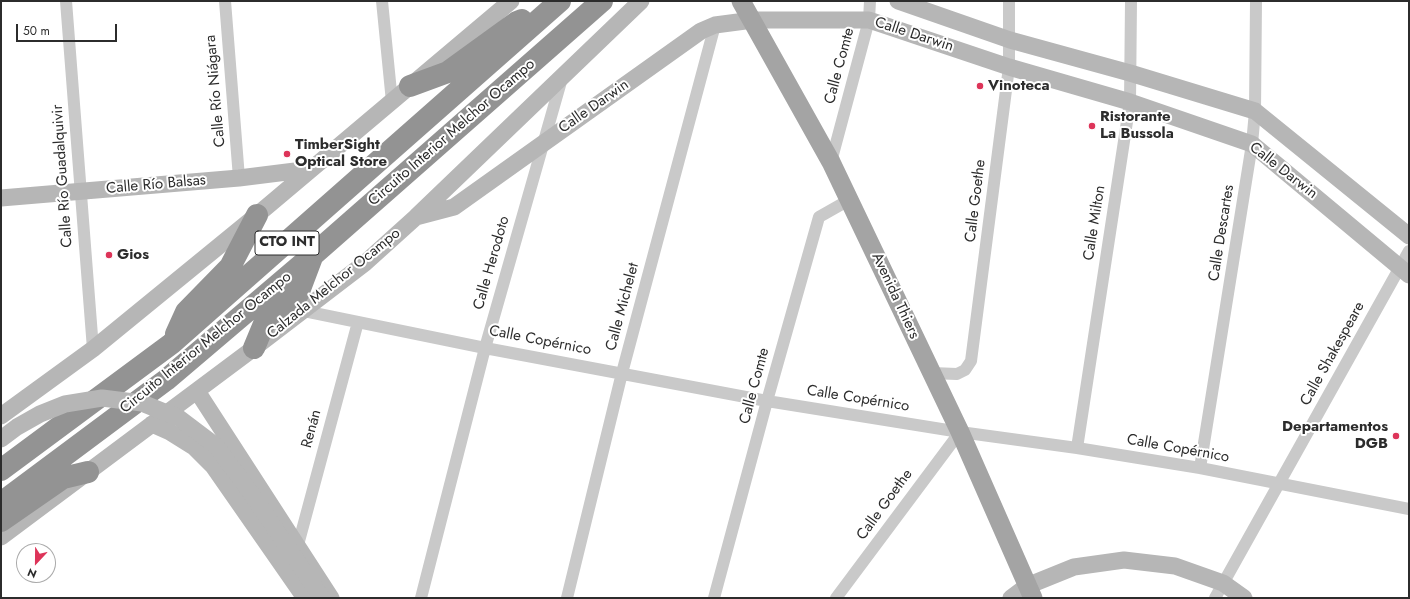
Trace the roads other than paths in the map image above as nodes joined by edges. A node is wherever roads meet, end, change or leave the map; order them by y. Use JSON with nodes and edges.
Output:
{"nodes":[{"id":1,"x":66,"y":1,"type":"edge"},
{"id":2,"x":225,"y":1,"type":"edge"},
{"id":3,"x":382,"y":1,"type":"edge"},
{"id":4,"x":511,"y":1,"type":"edge"},
{"id":5,"x":602,"y":1,"type":"edge"},
{"id":6,"x":641,"y":1,"type":"edge"},
{"id":7,"x":741,"y":1,"type":"edge"},
{"id":8,"x":870,"y":1,"type":"edge"},
{"id":9,"x":898,"y":1,"type":"edge"},
{"id":10,"x":1009,"y":1,"type":"edge"},
{"id":11,"x":1131,"y":1,"type":"edge"},
{"id":12,"x":1256,"y":1,"type":"edge"},
{"id":13,"x":556,"y":4,"type":"edge"},
{"id":14,"x":753,"y":20,"type":"junction"},
{"id":15,"x":869,"y":20,"type":"junction"},
{"id":16,"x":715,"y":25,"type":"junction"},
{"id":17,"x":1010,"y":40,"type":"junction"},
{"id":18,"x":1010,"y":67,"type":"junction"},
{"id":19,"x":1130,"y":73,"type":"junction"},
{"id":20,"x":562,"y":77,"type":"junction"},
{"id":21,"x":410,"y":86,"type":"junction"},
{"id":22,"x":392,"y":102,"type":"junction"},
{"id":23,"x":1130,"y":102,"type":"junction"},
{"id":24,"x":1255,"y":111,"type":"junction"},
{"id":25,"x":543,"y":143,"type":"junction"},
{"id":26,"x":1252,"y":144,"type":"junction"},
{"id":27,"x":831,"y":162,"type":"junction"},
{"id":28,"x":311,"y":169,"type":"junction"},
{"id":29,"x":239,"y":178,"type":"junction"},
{"id":30,"x":80,"y":192,"type":"junction"},
{"id":31,"x":1,"y":198,"type":"edge"},
{"id":32,"x":849,"y":200,"type":"junction"},
{"id":33,"x":257,"y":215,"type":"junction"},
{"id":34,"x":416,"y":217,"type":"junction"},
{"id":35,"x":1409,"y":236,"type":"edge"},
{"id":36,"x":1409,"y":251,"type":"edge"},
{"id":37,"x":313,"y":255,"type":"junction"},
{"id":38,"x":1405,"y":272,"type":"edge"},
{"id":39,"x":304,"y":311,"type":"junction"},
{"id":40,"x":358,"y":322,"type":"junction"},
{"id":41,"x":171,"y":344,"type":"junction"},
{"id":42,"x":254,"y":348,"type":"junction"},
{"id":43,"x":485,"y":348,"type":"junction"},
{"id":44,"x":93,"y":349,"type":"junction"},
{"id":45,"x":622,"y":373,"type":"junction"},
{"id":46,"x":932,"y":374,"type":"junction"},
{"id":47,"x":197,"y":391,"type":"junction"},
{"id":48,"x":767,"y":401,"type":"junction"},
{"id":49,"x":1,"y":416,"type":"edge"},
{"id":50,"x":152,"y":424,"type":"junction"},
{"id":51,"x":960,"y":432,"type":"junction"},
{"id":52,"x":1,"y":439,"type":"edge"},
{"id":53,"x":1077,"y":448,"type":"junction"},
{"id":54,"x":1200,"y":468,"type":"junction"},
{"id":55,"x":1,"y":470,"type":"edge"},
{"id":56,"x":88,"y":472,"type":"junction"},
{"id":57,"x":1279,"y":483,"type":"junction"},
{"id":58,"x":1,"y":503,"type":"edge"},
{"id":59,"x":1409,"y":509,"type":"edge"},
{"id":60,"x":1,"y":521,"type":"edge"},
{"id":61,"x":1,"y":537,"type":"edge"},
{"id":62,"x":298,"y":546,"type":"junction"},
{"id":63,"x":1219,"y":591,"type":"edge"},
{"id":64,"x":1030,"y":592,"type":"edge"},
{"id":65,"x":305,"y":598,"type":"edge"},
{"id":66,"x":322,"y":598,"type":"edge"},
{"id":67,"x":331,"y":598,"type":"edge"},
{"id":68,"x":421,"y":598,"type":"edge"},
{"id":69,"x":567,"y":598,"type":"edge"},
{"id":70,"x":714,"y":598,"type":"edge"},
{"id":71,"x":836,"y":598,"type":"edge"},
{"id":72,"x":1011,"y":598,"type":"edge"},
{"id":73,"x":1244,"y":598,"type":"edge"}],
"edges":[{"from":1,"to":30,"type":"street","name":"Calle Río Guadalquivir"},
{"from":2,"to":29,"type":"street","name":"Calle Río Niágara"},
{"from":3,"to":22,"type":"street"},
{"from":4,"to":21,"type":"street","number":"CTO INT"},
{"from":5,"to":37,"type":"highway","name":"Circuito Interior Melchor Ocampo","number":"CTO INT"},
{"from":6,"to":20,"type":"street","name":"Calzada Melchor Ocampo"},
{"from":7,"to":14,"type":"main road","name":"Avenida Thiers"},
{"from":8,"to":15,"type":"street","name":"Calle Comte"},
{"from":9,"to":17,"type":"street","name":"Calle Darwin"},
{"from":10,"to":17,"type":"street","name":"Calle Goethe"},
{"from":11,"to":19,"type":"street","name":"Calle Milton"},
{"from":12,"to":24,"type":"street","name":"Calle Descartes"},
{"from":13,"to":21,"type":"highway"},
{"from":13,"to":41,"type":"highway","name":"Circuito Interior Melchor Ocampo","number":"CTO INT"},
{"from":14,"to":15,"type":"street","name":"Calle Darwin"},
{"from":14,"to":16,"type":"street","name":"Calle Darwin"},
{"from":14,"to":27,"type":"main road","name":"Avenida Thiers"},
{"from":15,"to":18,"type":"street","name":"Calle Darwin"},
{"from":15,"to":27,"type":"street","name":"Calle Comte"},
{"from":16,"to":25,"type":"street","name":"Calle Darwin"},
{"from":16,"to":45,"type":"street","name":"Calle Michelet"},
{"from":17,"to":18,"type":"street","name":"Calle Goethe"},
{"from":17,"to":19,"type":"street","name":"Calle Darwin"},
{"from":18,"to":23,"type":"street","name":"Calle Darwin"},
{"from":18,"to":46,"type":"street","name":"Calle Goethe"},
{"from":19,"to":23,"type":"street","name":"Calle Milton"},
{"from":19,"to":24,"type":"street","name":"Calle Darwin"},
{"from":20,"to":25,"type":"street","name":"Calle Herodoto"},
{"from":20,"to":34,"type":"street","name":"Calzada Melchor Ocampo"},
{"from":21,"to":22,"type":"street","number":"CTO INT"},
{"from":22,"to":28,"type":"street","number":"CTO INT"},
{"from":23,"to":26,"type":"street","name":"Calle Darwin"},
{"from":23,"to":53,"type":"street","name":"Calle Milton"},
{"from":24,"to":26,"type":"street","name":"Calle Descartes"},
{"from":24,"to":35,"type":"street","name":"Calle Darwin"},
{"from":25,"to":34,"type":"street","name":"Calle Darwin"},
{"from":25,"to":43,"type":"street","name":"Calle Herodoto"},
{"from":26,"to":38,"type":"street","name":"Calle Darwin"},
{"from":26,"to":54,"type":"street","name":"Calle Descartes"},
{"from":27,"to":32,"type":"main road","name":"Avenida Thiers"},
{"from":28,"to":29,"type":"street","name":"Calle Río Balsas"},
{"from":28,"to":33,"type":"street","number":"CTO INT"},
{"from":29,"to":30,"type":"street","name":"Calle Río Balsas"},
{"from":30,"to":31,"type":"street","name":"Calle Río Balsas"},
{"from":30,"to":44,"type":"street","name":"Calle Río Guadalquivir"},
{"from":32,"to":46,"type":"main road","name":"Avenida Thiers"},
{"from":32,"to":48,"type":"street","name":"Calle Comte"},
{"from":33,"to":41,"type":"highway"},
{"from":33,"to":44,"type":"street","number":"CTO INT"},
{"from":34,"to":39,"type":"street","name":"Calzada Melchor Ocampo"},
{"from":36,"to":38,"type":"street","name":"Calle Shakespeare"},
{"from":37,"to":42,"type":"highway"},
{"from":37,"to":58,"type":"highway","name":"Circuito Interior Melchor Ocampo","number":"CTO INT"},
{"from":38,"to":57,"type":"street","name":"Calle Shakespeare"},
{"from":39,"to":40,"type":"street","name":"Calle Copérnico"},
{"from":39,"to":42,"type":"street","name":"Calzada Melchor Ocampo"},
{"from":40,"to":43,"type":"street","name":"Calle Copérnico"},
{"from":40,"to":62,"type":"street","name":"Renán"},
{"from":41,"to":55,"type":"highway","name":"Circuito Interior Melchor Ocampo","number":"CTO INT"},
{"from":42,"to":47,"type":"street","name":"Calzada Melchor Ocampo"},
{"from":43,"to":45,"type":"street","name":"Calle Copérnico"},
{"from":43,"to":68,"type":"street","name":"Calle Herodoto"},
{"from":44,"to":49,"type":"street","number":"CTO INT"},
{"from":45,"to":48,"type":"street","name":"Calle Copérnico"},
{"from":45,"to":69,"type":"street","name":"Calle Michelet"},
{"from":46,"to":51,"type":"main road","name":"Avenida Thiers"},
{"from":47,"to":50,"type":"street","name":"Calzada Melchor Ocampo"},
{"from":47,"to":62,"type":"street"},
{"from":48,"to":51,"type":"street","name":"Calle Copérnico"},
{"from":48,"to":70,"type":"street","name":"Calle Comte"},
{"from":50,"to":56,"type":"street","name":"Calzada Melchor Ocampo"},
{"from":50,"to":65,"type":"street"},
{"from":51,"to":53,"type":"street","name":"Calle Copérnico"},
{"from":51,"to":64,"type":"main road","name":"Avenida Thiers"},
{"from":51,"to":71,"type":"street","name":"Calle Goethe"},
{"from":52,"to":66,"type":"street","bridge":true},
{"from":53,"to":54,"type":"street","name":"Calle Copérnico"},
{"from":54,"to":57,"type":"street","name":"Calle Copérnico"},
{"from":56,"to":60,"type":"highway"},
{"from":56,"to":61,"type":"street","name":"Calzada Melchor Ocampo"},
{"from":57,"to":59,"type":"street","name":"Calle Copérnico"},
{"from":57,"to":63,"type":"street","name":"Calle Shakespeare"},
{"from":62,"to":67,"type":"street"},
{"from":63,"to":64,"type":"street"},
{"from":63,"to":73,"type":"street"},
{"from":64,"to":72,"type":"street"}]}
